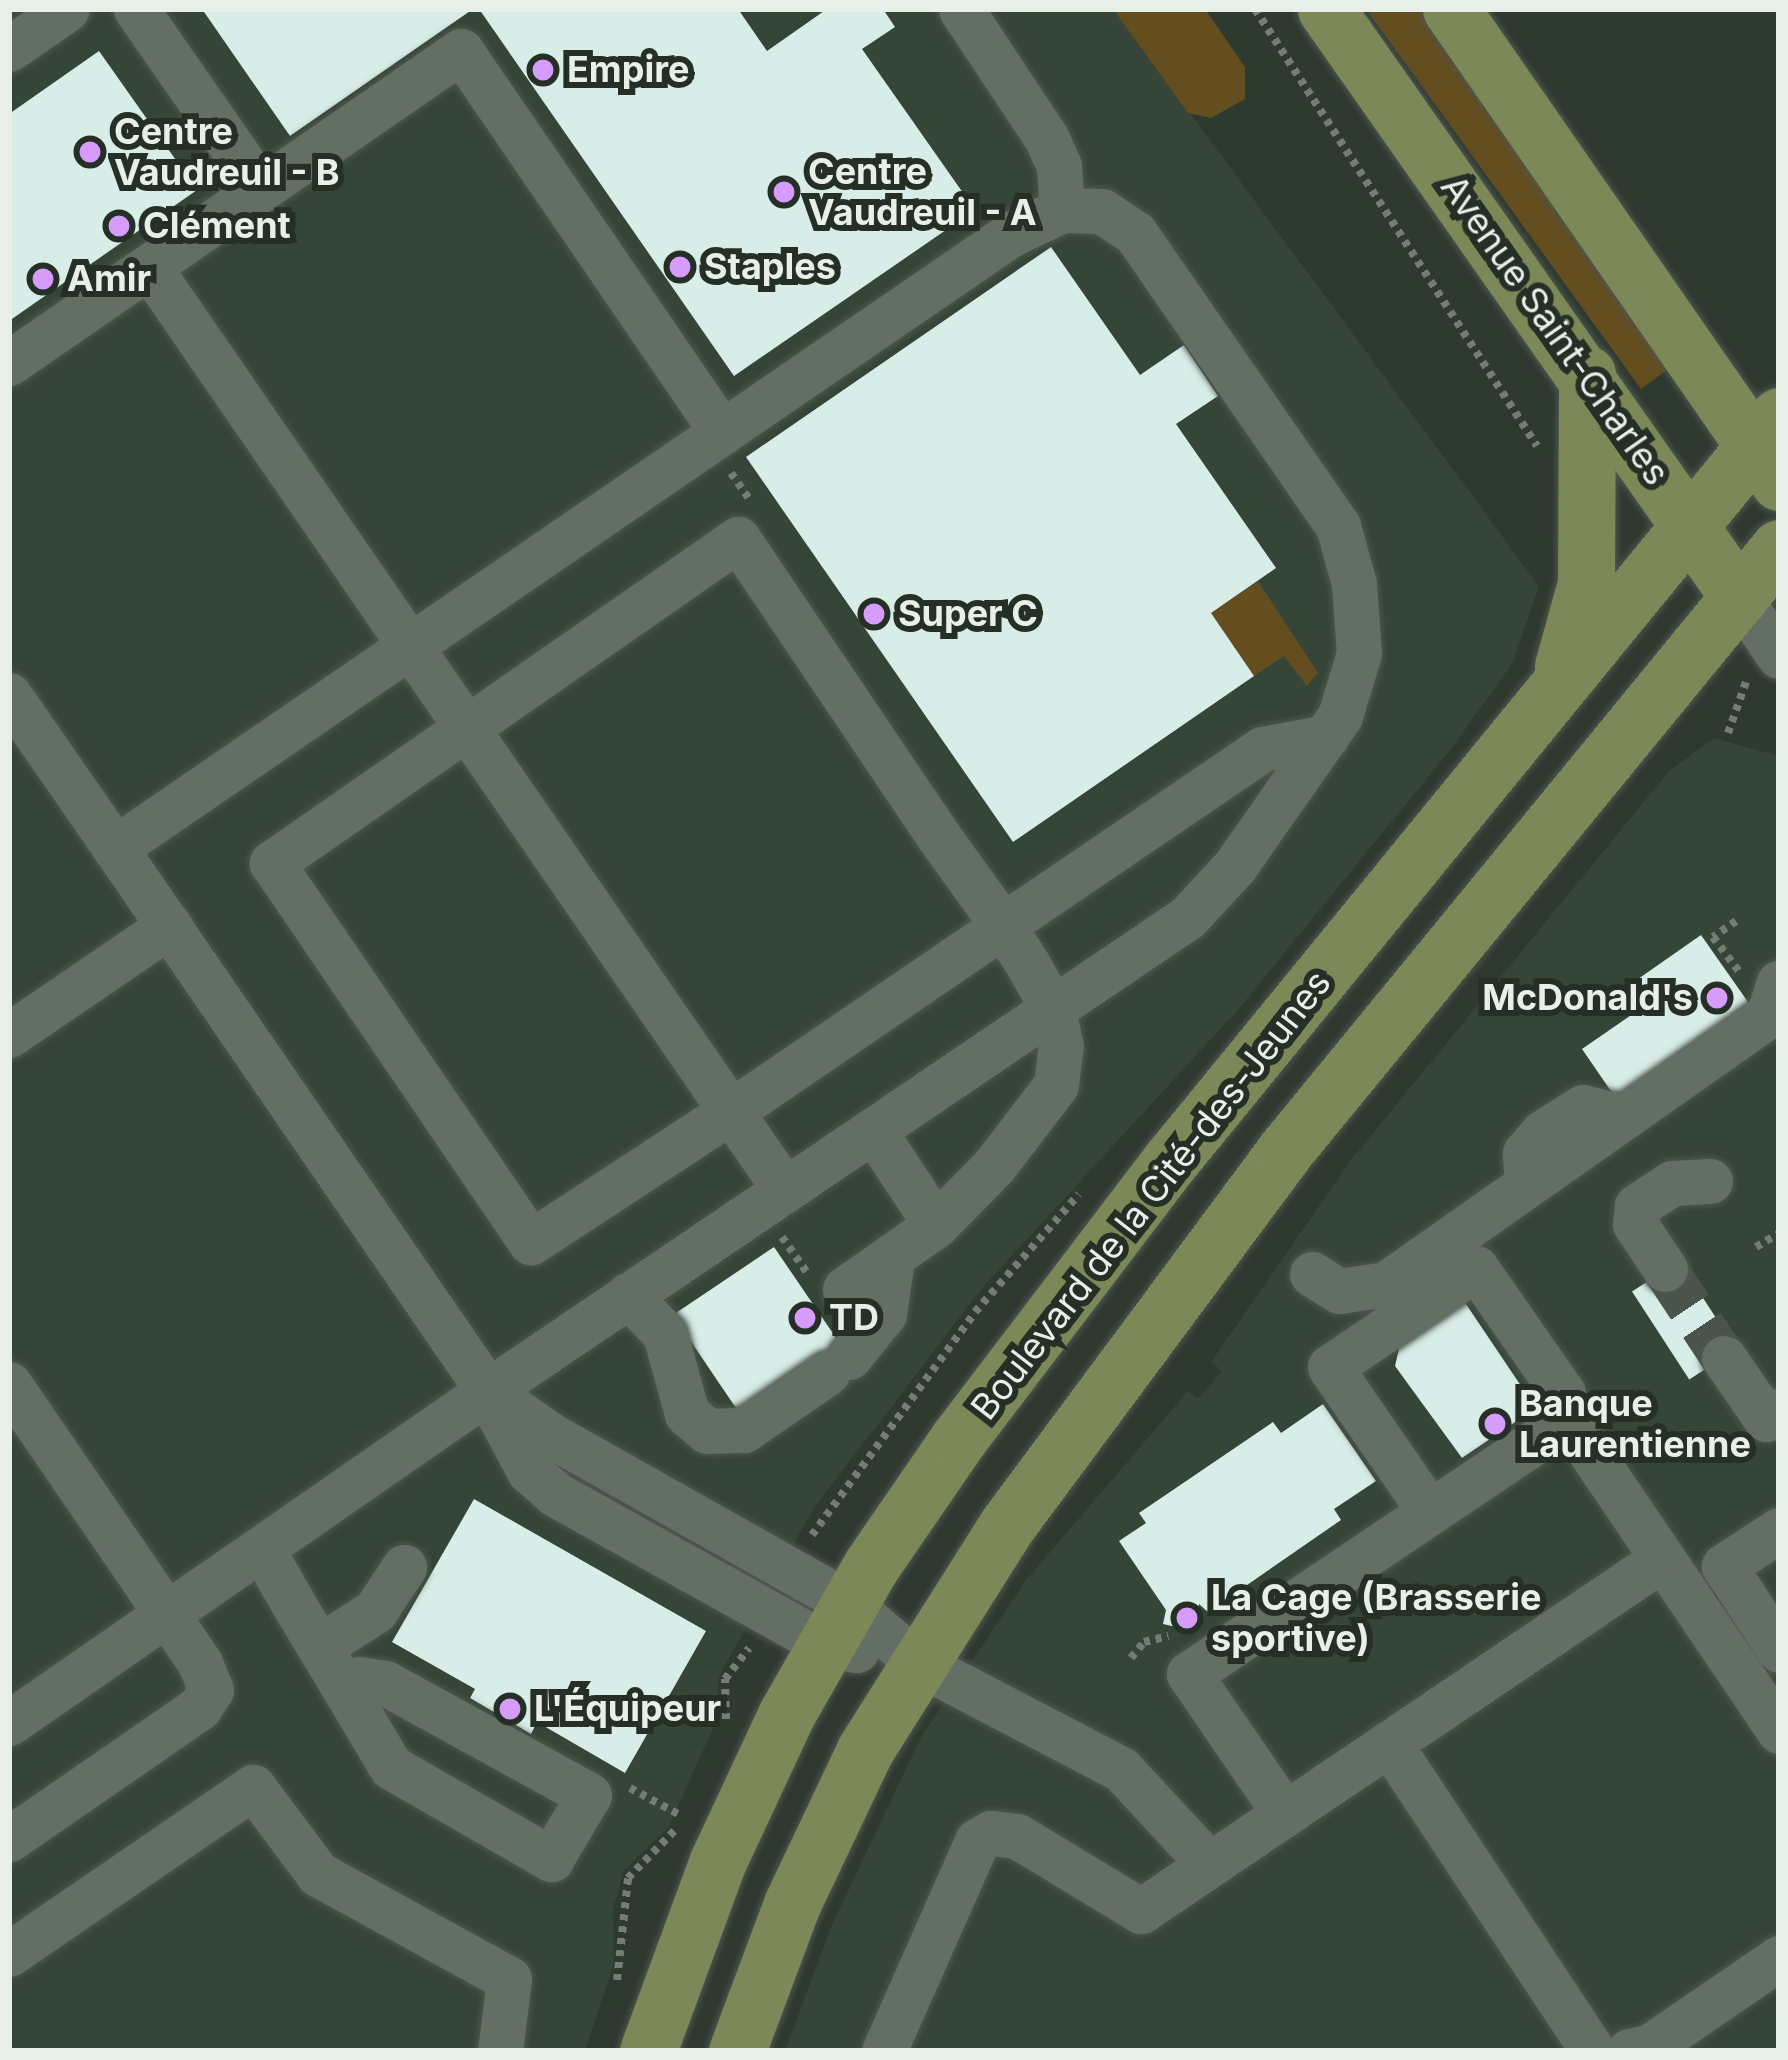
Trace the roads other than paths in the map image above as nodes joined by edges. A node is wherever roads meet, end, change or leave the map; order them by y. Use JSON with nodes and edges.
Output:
{"nodes":[{"id":1,"x":67,"y":9,"type":"edge"},
{"id":2,"x":136,"y":9,"type":"edge"},
{"id":3,"x":961,"y":9,"type":"edge"},
{"id":4,"x":1326,"y":9,"type":"edge"},
{"id":5,"x":1451,"y":9,"type":"edge"},
{"id":6,"x":9,"y":49,"type":"edge"},
{"id":7,"x":261,"y":189,"type":"junction"},
{"id":8,"x":1062,"y":210,"type":"junction"},
{"id":9,"x":149,"y":267,"type":"junction"},
{"id":10,"x":9,"y":363,"type":"edge"},
{"id":11,"x":1587,"y":374,"type":"junction"},
{"id":12,"x":722,"y":432,"type":"junction"},
{"id":13,"x":1771,"y":448,"type":"edge"},
{"id":14,"x":1691,"y":524,"type":"junction"},
{"id":15,"x":1779,"y":548,"type":"edge"},
{"id":16,"x":1739,"y":597,"type":"junction"},
{"id":17,"x":409,"y":646,"type":"junction"},
{"id":18,"x":1779,"y":656,"type":"edge"},
{"id":19,"x":1555,"y":691,"type":"junction"},
{"id":20,"x":9,"y":695,"type":"edge"},
{"id":21,"x":466,"y":728,"type":"junction"},
{"id":22,"x":1326,"y":737,"type":"junction"},
{"id":23,"x":116,"y":848,"type":"junction"},
{"id":24,"x":170,"y":926,"type":"junction"},
{"id":25,"x":1003,"y":926,"type":"junction"},
{"id":26,"x":1756,"y":983,"type":"edge"},
{"id":27,"x":1052,"y":1009,"type":"junction"},
{"id":28,"x":9,"y":1035,"type":"edge"},
{"id":29,"x":730,"y":1112,"type":"junction"},
{"id":30,"x":873,"y":1130,"type":"junction"},
{"id":31,"x":1710,"y":1180,"type":"dead end"},
{"id":32,"x":784,"y":1190,"type":"junction"},
{"id":33,"x":936,"y":1225,"type":"junction"},
{"id":34,"x":892,"y":1258,"type":"junction"},
{"id":35,"x":1665,"y":1269,"type":"tunnel mouth"},
{"id":36,"x":1312,"y":1274,"type":"dead end"},
{"id":37,"x":845,"y":1289,"type":"dead end"},
{"id":38,"x":628,"y":1295,"type":"junction"},
{"id":39,"x":1724,"y":1358,"type":"tunnel mouth"},
{"id":40,"x":9,"y":1384,"type":"edge"},
{"id":41,"x":488,"y":1391,"type":"junction"},
{"id":42,"x":1779,"y":1411,"type":"edge"},
{"id":43,"x":1568,"y":1419,"type":"junction"},
{"id":44,"x":1430,"y":1512,"type":"junction"},
{"id":45,"x":1779,"y":1530,"type":"edge"},
{"id":46,"x":262,"y":1549,"type":"junction"},
{"id":47,"x":1662,"y":1559,"type":"junction"},
{"id":48,"x":404,"y":1567,"type":"dead end"},
{"id":49,"x":166,"y":1616,"type":"junction"},
{"id":50,"x":837,"y":1624,"type":"junction"},
{"id":51,"x":320,"y":1647,"type":"junction"},
{"id":52,"x":1779,"y":1650,"type":"edge"},
{"id":53,"x":918,"y":1663,"type":"junction"},
{"id":54,"x":344,"y":1688,"type":"junction"},
{"id":55,"x":9,"y":1723,"type":"edge"},
{"id":56,"x":1779,"y":1731,"type":"edge"},
{"id":57,"x":1389,"y":1743,"type":"junction"},
{"id":58,"x":1285,"y":1814,"type":"junction"},
{"id":59,"x":9,"y":1839,"type":"edge"},
{"id":60,"x":1209,"y":1864,"type":"junction"},
{"id":61,"x":9,"y":1954,"type":"edge"},
{"id":62,"x":1779,"y":1958,"type":"edge"},
{"id":63,"x":500,"y":2051,"type":"edge"},
{"id":64,"x":648,"y":2051,"type":"edge"},
{"id":65,"x":737,"y":2051,"type":"edge"},
{"id":66,"x":884,"y":2051,"type":"edge"},
{"id":67,"x":1593,"y":2051,"type":"edge"},
{"id":68,"x":1629,"y":2051,"type":"edge"}],
"edges":[{"from":1,"to":6,"type":"street"},
{"from":2,"to":7,"type":"street"},
{"from":3,"to":8,"type":"street"},
{"from":4,"to":11,"type":"main road","name":"Avenue Saint-Charles"},
{"from":5,"to":13,"type":"main road"},
{"from":7,"to":9,"type":"street"},
{"from":7,"to":12,"type":"street"},
{"from":8,"to":12,"type":"street"},
{"from":8,"to":22,"type":"street"},
{"from":9,"to":10,"type":"street"},
{"from":9,"to":17,"type":"street"},
{"from":11,"to":14,"type":"main road","name":"Avenue Saint-Charles"},
{"from":11,"to":19,"type":"main road"},
{"from":12,"to":17,"type":"street"},
{"from":13,"to":14,"type":"main road","name":"Boulevard de la Cité-des-Jeunes"},
{"from":14,"to":16,"type":"main road","name":"Avenue Saint-Charles"},
{"from":14,"to":19,"type":"main road","name":"Boulevard de la Cité-des-Jeunes"},
{"from":15,"to":16,"type":"main road"},
{"from":16,"to":18,"type":"street","name":"Avenue Saint-Charles"},
{"from":16,"to":53,"type":"main road"},
{"from":17,"to":21,"type":"street"},
{"from":17,"to":23,"type":"street"},
{"from":19,"to":50,"type":"main road","name":"Boulevard de la Cité-des-Jeunes"},
{"from":20,"to":23,"type":"street"},
{"from":21,"to":25,"type":"street"},
{"from":21,"to":29,"type":"street"},
{"from":21,"to":29,"type":"street"},
{"from":22,"to":25,"type":"street"},
{"from":22,"to":27,"type":"street"},
{"from":23,"to":24,"type":"street"},
{"from":24,"to":28,"type":"street"},
{"from":24,"to":41,"type":"street"},
{"from":25,"to":27,"type":"street"},
{"from":25,"to":29,"type":"street"},
{"from":26,"to":36,"type":"street"},
{"from":27,"to":30,"type":"street"},
{"from":27,"to":33,"type":"street"},
{"from":29,"to":32,"type":"street"},
{"from":30,"to":32,"type":"street"},
{"from":30,"to":33,"type":"street"},
{"from":31,"to":35,"type":"street"},
{"from":32,"to":38,"type":"street"},
{"from":33,"to":34,"type":"street"},
{"from":34,"to":37,"type":"street"},
{"from":34,"to":38,"type":"street"},
{"from":38,"to":41,"type":"street"},
{"from":39,"to":42,"type":"street"},
{"from":40,"to":49,"type":"street"},
{"from":41,"to":46,"type":"street"},
{"from":41,"to":50,"type":"street"},
{"from":43,"to":44,"type":"street"},
{"from":43,"to":44,"type":"street"},
{"from":43,"to":47,"type":"street"},
{"from":44,"to":58,"type":"street"},
{"from":45,"to":52,"type":"street"},
{"from":46,"to":49,"type":"street"},
{"from":46,"to":51,"type":"street"},
{"from":47,"to":56,"type":"street"},
{"from":47,"to":57,"type":"street"},
{"from":48,"to":51,"type":"street"},
{"from":49,"to":55,"type":"street"},
{"from":49,"to":59,"type":"street"},
{"from":50,"to":53,"type":"street"},
{"from":50,"to":64,"type":"main road","name":"Boulevard de la Cité-des-Jeunes"},
{"from":51,"to":54,"type":"street"},
{"from":53,"to":60,"type":"street"},
{"from":53,"to":65,"type":"main road"},
{"from":54,"to":54,"type":"street"},
{"from":57,"to":58,"type":"street"},
{"from":57,"to":67,"type":"street"},
{"from":58,"to":60,"type":"street"},
{"from":60,"to":66,"type":"street"},
{"from":61,"to":63,"type":"street"},
{"from":62,"to":68,"type":"street"}]}
